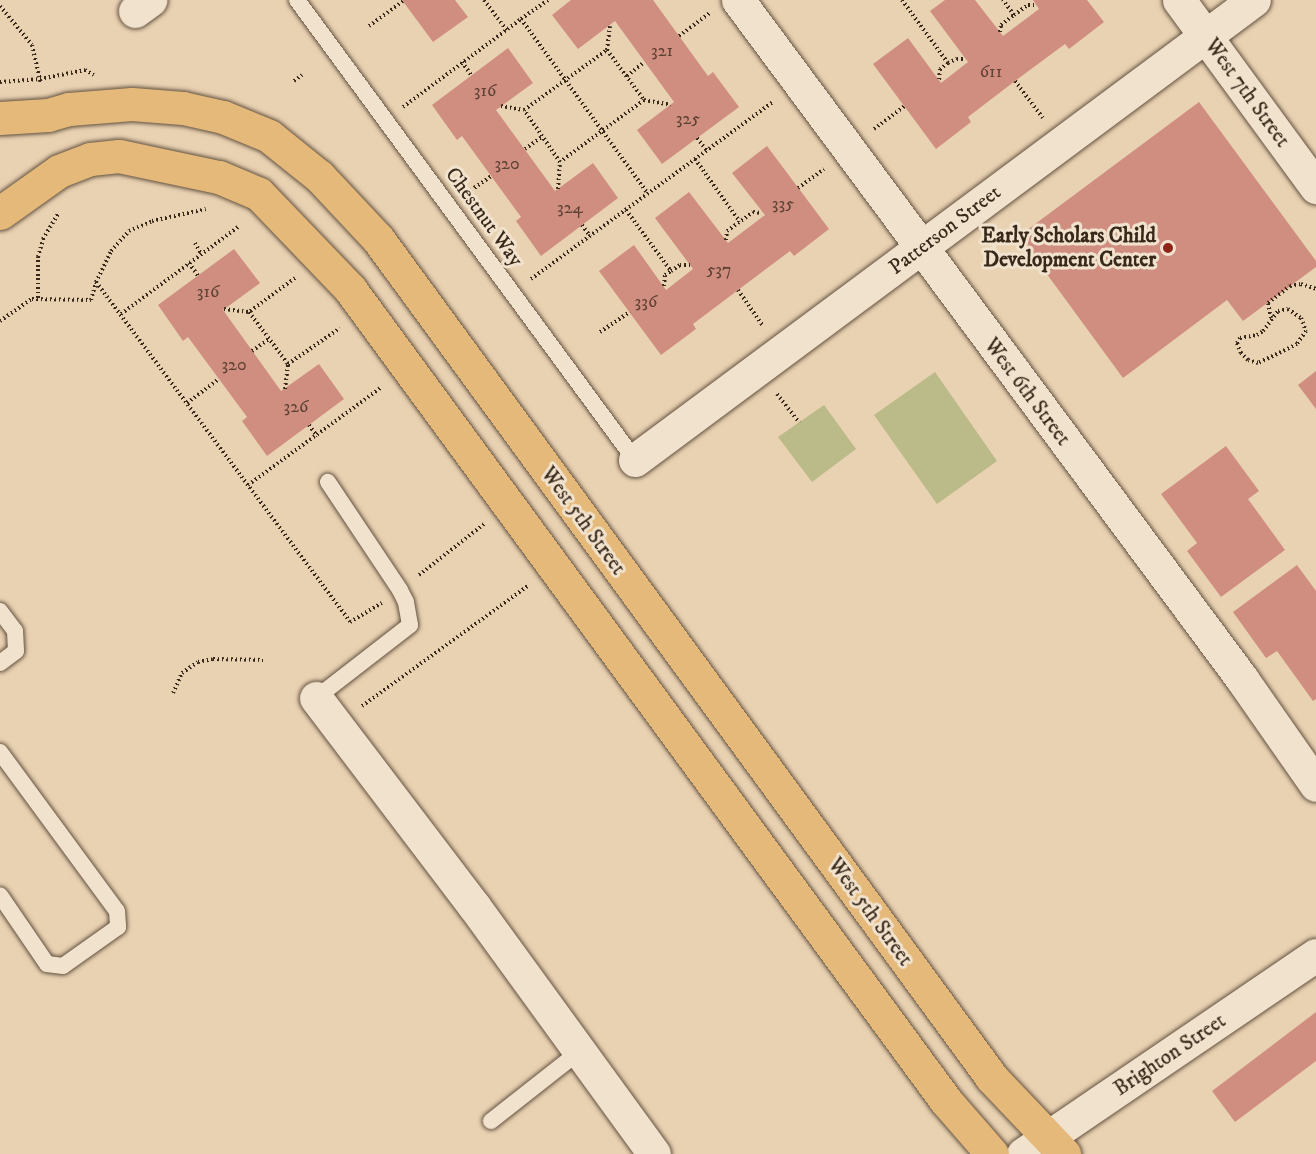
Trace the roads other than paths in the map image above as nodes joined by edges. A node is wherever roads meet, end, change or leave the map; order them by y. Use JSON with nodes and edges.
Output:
{"nodes":[{"id":1,"x":297,"y":0,"type":"edge"},
{"id":2,"x":1179,"y":0,"type":"edge"},
{"id":3,"x":1254,"y":0,"type":"edge"},
{"id":4,"x":727,"y":4,"type":"edge"},
{"id":5,"x":1205,"y":36,"type":"junction"},
{"id":6,"x":0,"y":118,"type":"edge"},
{"id":7,"x":1316,"y":187,"type":"edge"},
{"id":8,"x":0,"y":213,"type":"edge"},
{"id":9,"x":920,"y":249,"type":"junction"},
{"id":10,"x":635,"y":460,"type":"joint"},
{"id":11,"x":328,"y":482,"type":"dead end"},
{"id":12,"x":0,"y":611,"type":"edge"},
{"id":13,"x":0,"y":663,"type":"edge"},
{"id":14,"x":316,"y":698,"type":"joint"},
{"id":15,"x":0,"y":752,"type":"edge"},
{"id":16,"x":1312,"y":771,"type":"edge"},
{"id":17,"x":0,"y":895,"type":"edge"},
{"id":18,"x":1316,"y":955,"type":"edge"},
{"id":19,"x":580,"y":1051,"type":"junction"},
{"id":20,"x":490,"y":1121,"type":"dead end"},
{"id":21,"x":1045,"y":1149,"type":"edge"},
{"id":22,"x":654,"y":1154,"type":"edge"},
{"id":23,"x":992,"y":1154,"type":"edge"}],
"edges":[{"from":1,"to":10,"type":"lane","name":"Chestnut Way"},
{"from":2,"to":5,"type":"street","name":"West 7th Street"},
{"from":3,"to":5,"type":"street","name":"Patterson Street"},
{"from":4,"to":9,"type":"street","name":"West 6th Street"},
{"from":5,"to":7,"type":"street","name":"West 7th Street"},
{"from":5,"to":9,"type":"street","name":"Patterson Street"},
{"from":6,"to":21,"type":"main road","name":"West 5th Street"},
{"from":8,"to":23,"type":"main road"},
{"from":9,"to":10,"type":"street","name":"Patterson Street"},
{"from":9,"to":16,"type":"street","name":"West 6th Street"},
{"from":11,"to":14,"type":"lane"},
{"from":12,"to":13,"type":"lane"},
{"from":14,"to":19,"type":"street"},
{"from":15,"to":17,"type":"lane"},
{"from":18,"to":21,"type":"street","name":"Brighton Street"},
{"from":19,"to":20,"type":"lane"},
{"from":19,"to":22,"type":"street"}]}
